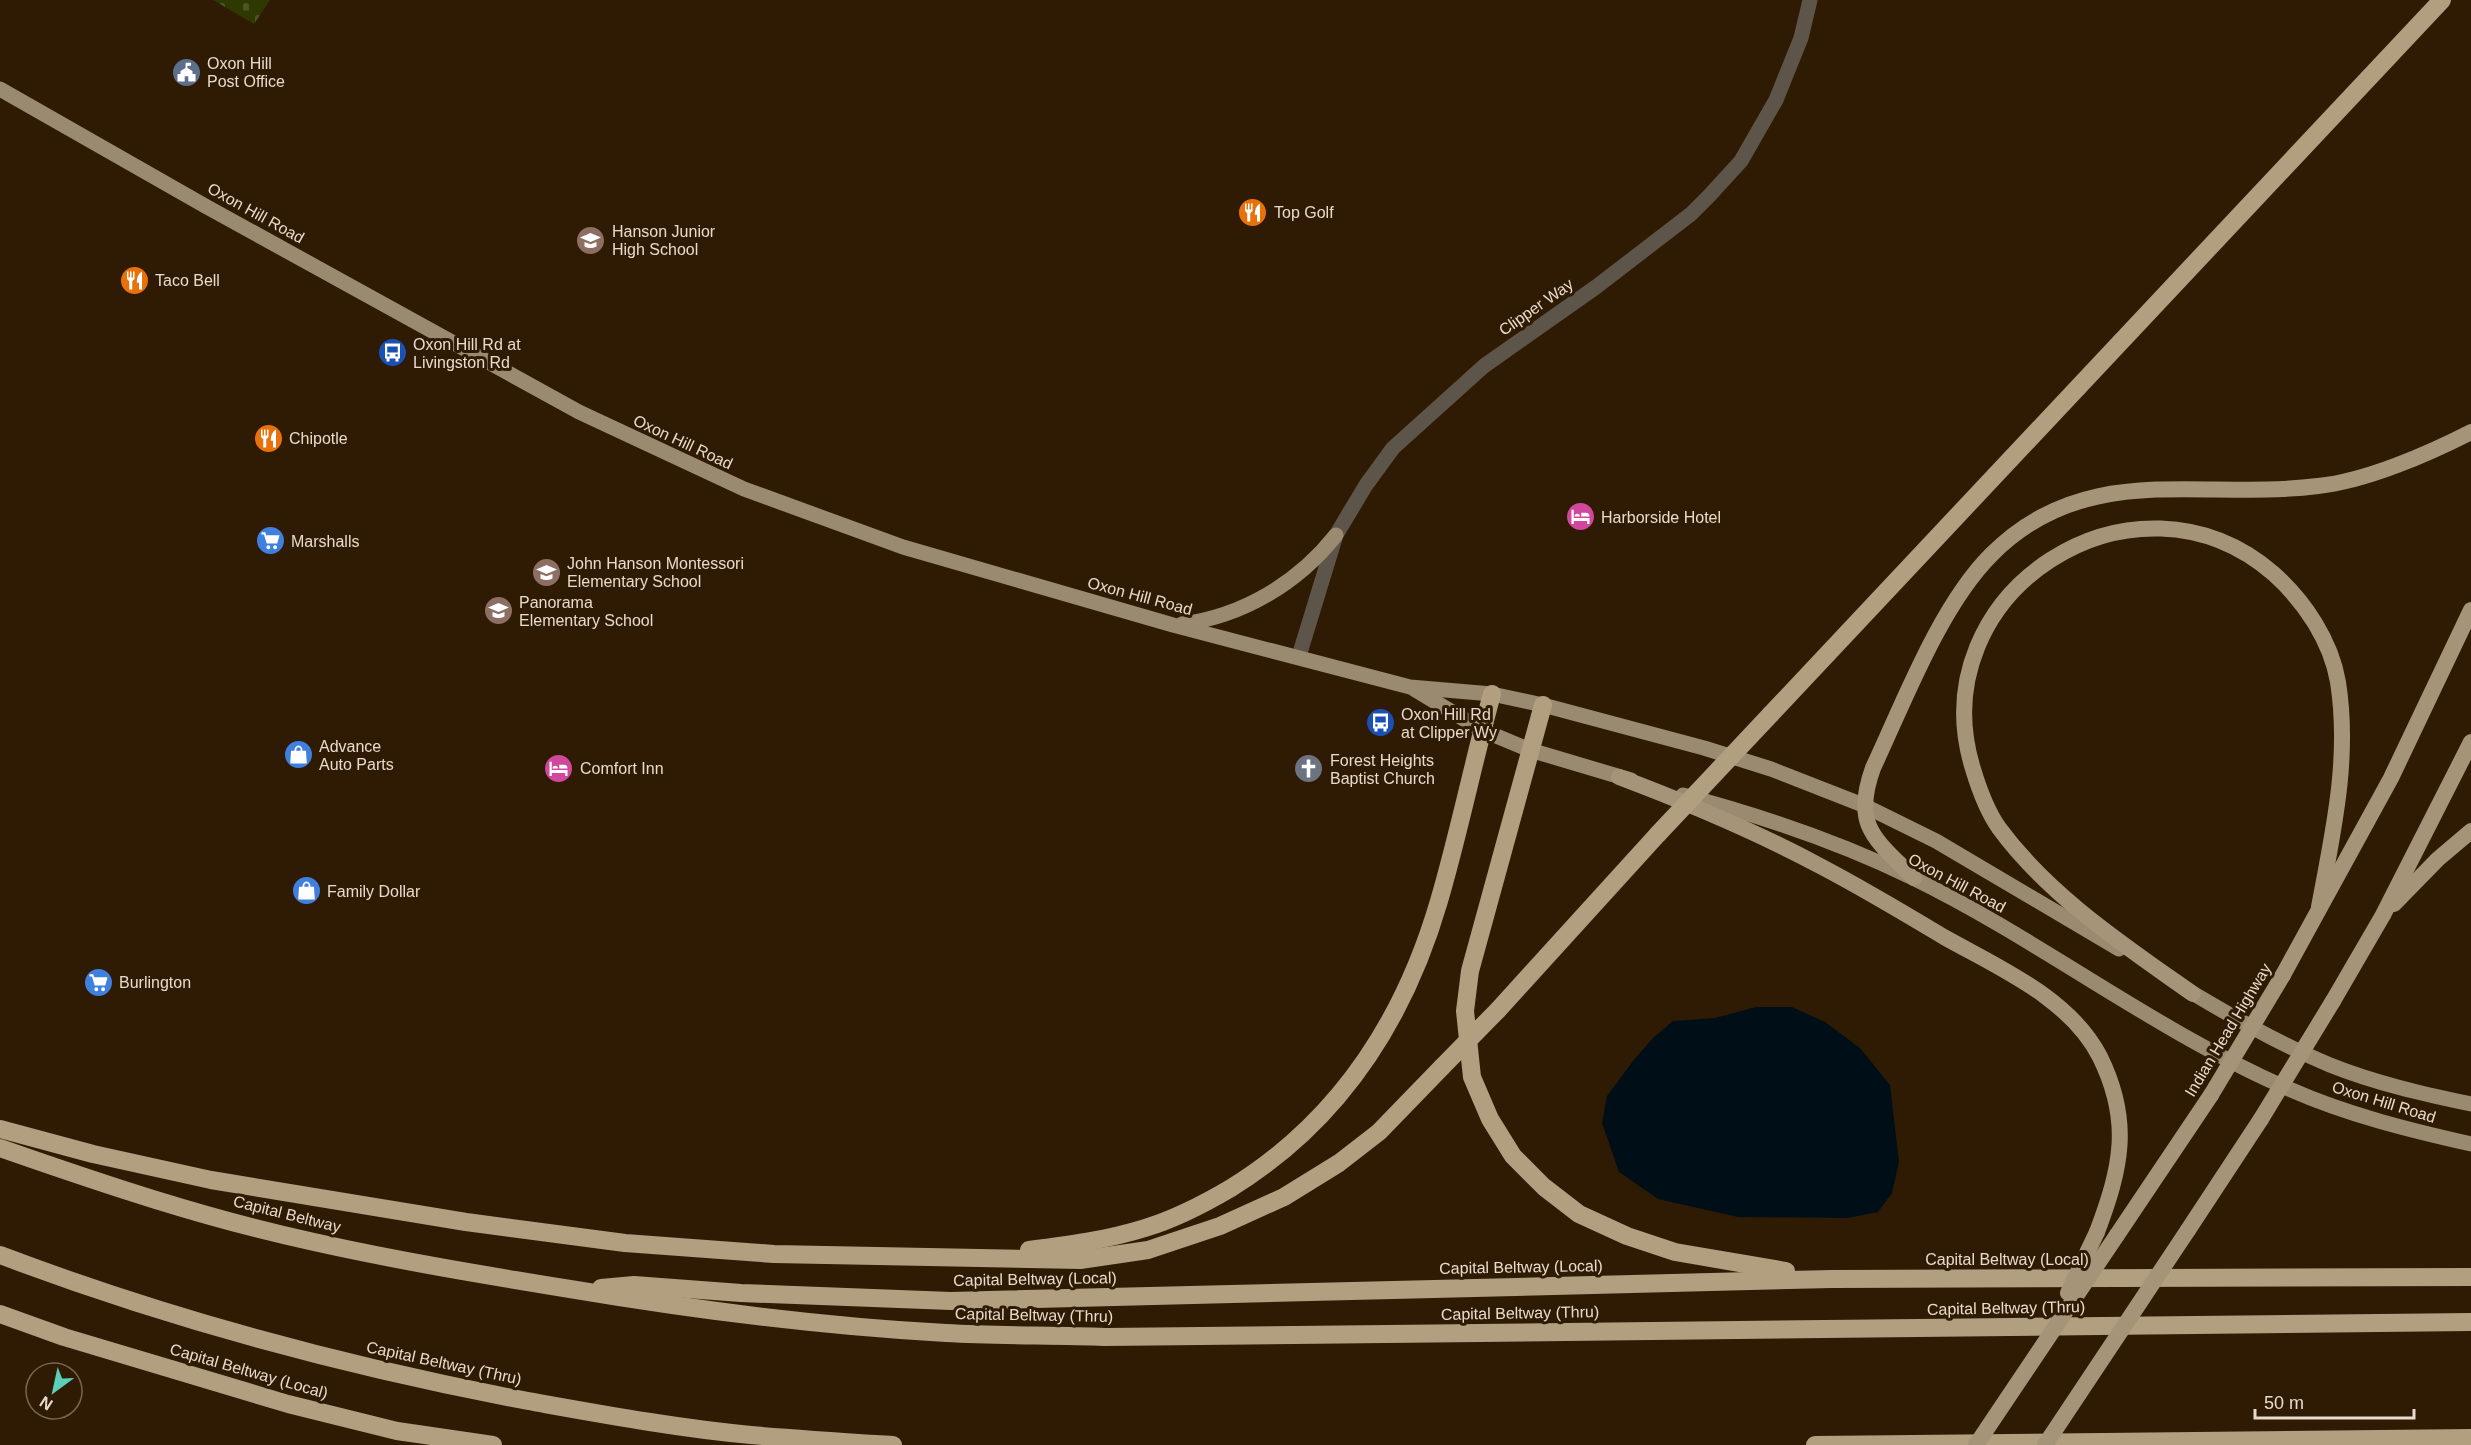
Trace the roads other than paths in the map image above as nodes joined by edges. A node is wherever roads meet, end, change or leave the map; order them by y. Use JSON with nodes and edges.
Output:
{"nodes":[{"id":1,"x":1810,"y":0,"type":"edge"},
{"id":2,"x":2442,"y":0,"type":"edge"},
{"id":3,"x":0,"y":89,"type":"edge"},
{"id":4,"x":2471,"y":432,"type":"edge"},
{"id":5,"x":1336,"y":535,"type":"junction"},
{"id":6,"x":2471,"y":610,"type":"edge"},
{"id":7,"x":1173,"y":625,"type":"junction"},
{"id":8,"x":1299,"y":656,"type":"junction"},
{"id":9,"x":1410,"y":687,"type":"junction"},
{"id":10,"x":1492,"y":694,"type":"junction"},
{"id":11,"x":1543,"y":705,"type":"junction"},
{"id":12,"x":1482,"y":730,"type":"junction"},
{"id":13,"x":2471,"y":742,"type":"edge"},
{"id":14,"x":1530,"y":750,"type":"junction"},
{"id":15,"x":1619,"y":777,"type":"junction"},
{"id":16,"x":1863,"y":805,"type":"junction"},
{"id":17,"x":2471,"y":831,"type":"edge"},
{"id":18,"x":1914,"y":878,"type":"junction"},
{"id":19,"x":2319,"y":907,"type":"junction"},
{"id":20,"x":2383,"y":915,"type":"junction"},
{"id":21,"x":2193,"y":994,"type":"junction"},
{"id":22,"x":2471,"y":1104,"type":"edge"},
{"id":23,"x":0,"y":1129,"type":"edge"},
{"id":24,"x":2471,"y":1144,"type":"edge"},
{"id":25,"x":0,"y":1148,"type":"edge"},
{"id":26,"x":0,"y":1255,"type":"edge"},
{"id":27,"x":959,"y":1259,"type":"junction"},
{"id":28,"x":2471,"y":1277,"type":"edge"},
{"id":29,"x":1832,"y":1279,"type":"junction"},
{"id":30,"x":572,"y":1290,"type":"junction"},
{"id":31,"x":0,"y":1314,"type":"edge"},
{"id":32,"x":2471,"y":1322,"type":"edge"},
{"id":33,"x":2027,"y":1370,"type":"junction"},
{"id":34,"x":397,"y":1431,"type":"junction"},
{"id":35,"x":2471,"y":1438,"type":"edge"},
{"id":36,"x":441,"y":1445,"type":"edge"},
{"id":37,"x":493,"y":1445,"type":"edge"},
{"id":38,"x":893,"y":1445,"type":"edge"},
{"id":39,"x":1815,"y":1445,"type":"edge"},
{"id":40,"x":1976,"y":1445,"type":"edge"},
{"id":41,"x":2045,"y":1445,"type":"edge"}],
"edges":[{"from":1,"to":5,"type":"street","name":"Clipper Way"},
{"from":2,"to":27,"type":"highway","bridge":true},
{"from":3,"to":7,"type":"main road","name":"Oxon Hill Road"},
{"from":4,"to":16,"type":"highway"},
{"from":5,"to":7,"type":"main road"},
{"from":5,"to":8,"type":"street","name":"Clipper Way"},
{"from":6,"to":19,"type":"highway","name":"Indian Head Highway"},
{"from":7,"to":8,"type":"main road","name":"Oxon Hill Road"},
{"from":8,"to":9,"type":"main road","name":"Oxon Hill Road"},
{"from":9,"to":10,"type":"main road","name":"Oxon Hill Road"},
{"from":9,"to":12,"type":"main road","name":"Oxon Hill Road"},
{"from":10,"to":11,"type":"main road","name":"Oxon Hill Road"},
{"from":10,"to":12,"type":"highway"},
{"from":11,"to":14,"type":"highway"},
{"from":11,"to":16,"type":"main road","name":"Oxon Hill Road"},
{"from":12,"to":14,"type":"main road","name":"Oxon Hill Road"},
{"from":12,"to":27,"type":"highway"},
{"from":13,"to":20,"type":"highway"},
{"from":14,"to":15,"type":"main road","name":"Oxon Hill Road"},
{"from":14,"to":29,"type":"highway"},
{"from":15,"to":18,"type":"main road","name":"Oxon Hill Road"},
{"from":15,"to":33,"type":"highway","bridge":true},
{"from":16,"to":18,"type":"highway"},
{"from":16,"to":21,"type":"main road","name":"Oxon Hill Road"},
{"from":17,"to":20,"type":"highway"},
{"from":18,"to":24,"type":"main road","name":"Oxon Hill Road"},
{"from":19,"to":21,"type":"highway"},
{"from":19,"to":33,"type":"highway","name":"Indian Head Highway","bridge":true},
{"from":20,"to":41,"type":"highway","bridge":true},
{"from":21,"to":22,"type":"main road","name":"Oxon Hill Road"},
{"from":23,"to":27,"type":"highway"},
{"from":25,"to":30,"type":"highway","name":"Capital Beltway"},
{"from":26,"to":38,"type":"highway","name":"Capital Beltway (Thru)"},
{"from":28,"to":29,"type":"highway","name":"Capital Beltway (Local)"},
{"from":29,"to":30,"type":"highway","name":"Capital Beltway (Local)"},
{"from":30,"to":32,"type":"highway","name":"Capital Beltway (Thru)"},
{"from":31,"to":34,"type":"highway","name":"Capital Beltway (Local)"},
{"from":33,"to":40,"type":"highway","name":"Indian Head Highway","bridge":true},
{"from":34,"to":36,"type":"highway"},
{"from":34,"to":37,"type":"highway","name":"Capital Beltway (Local)"},
{"from":35,"to":39,"type":"highway"}]}
